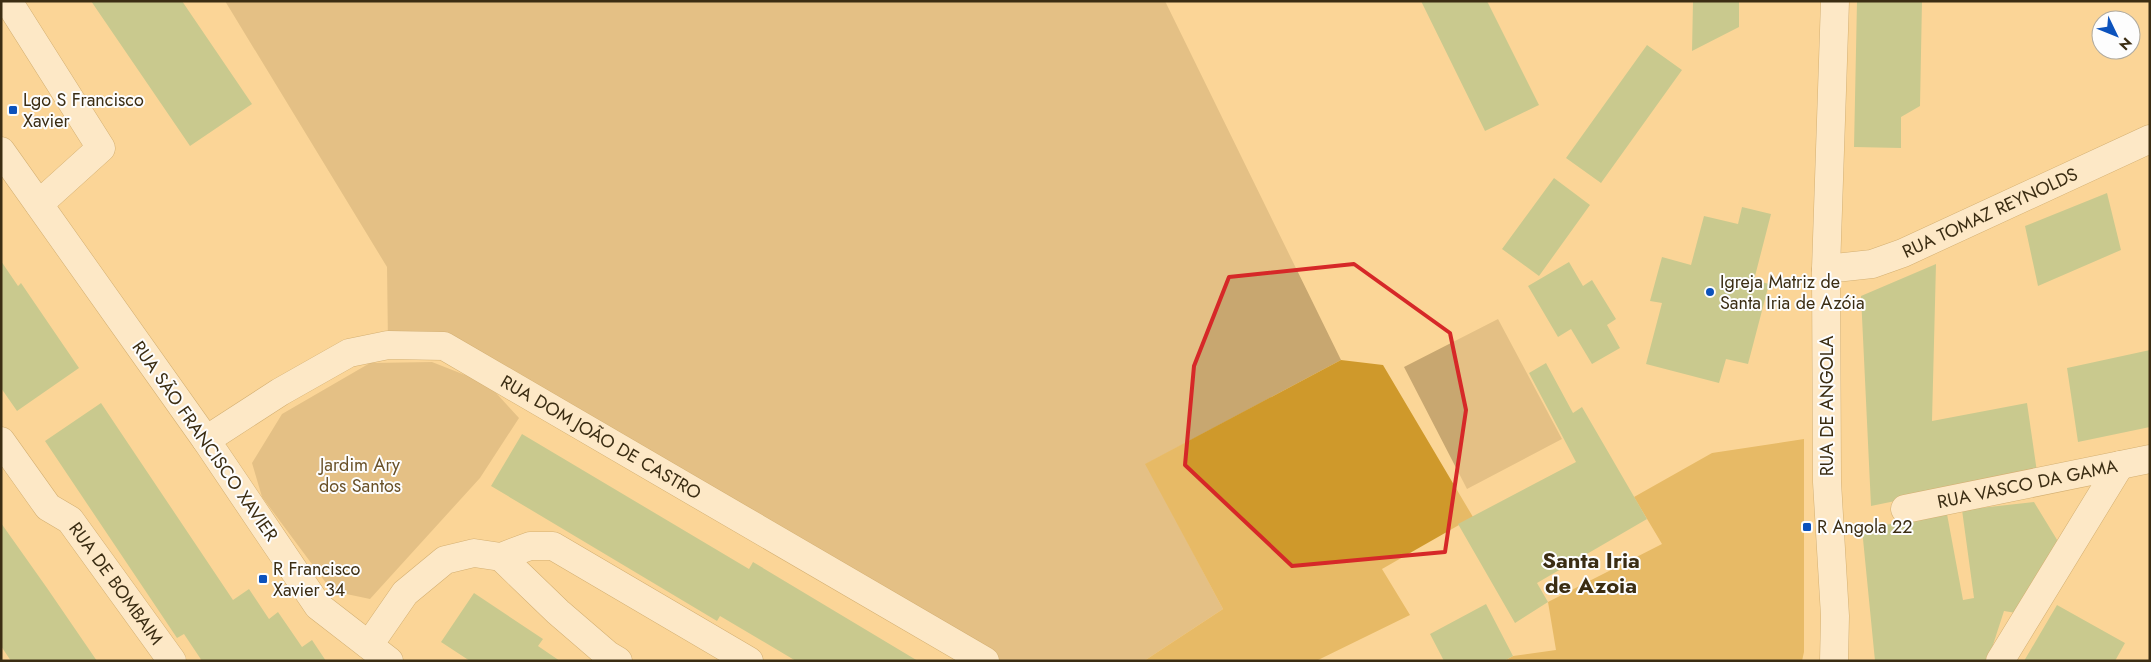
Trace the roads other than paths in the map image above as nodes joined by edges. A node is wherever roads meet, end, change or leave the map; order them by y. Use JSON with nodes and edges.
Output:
{"nodes":[{"id":1,"x":8,"y":1,"type":"edge"},
{"id":2,"x":1835,"y":1,"type":"edge"},
{"id":3,"x":2150,"y":138,"type":"edge"},
{"id":4,"x":1,"y":151,"type":"edge"},
{"id":5,"x":39,"y":204,"type":"junction"},
{"id":6,"x":1826,"y":269,"type":"junction"},
{"id":7,"x":206,"y":440,"type":"junction"},
{"id":8,"x":1,"y":441,"type":"edge"},
{"id":9,"x":2150,"y":460,"type":"edge"},
{"id":10,"x":2120,"y":464,"type":"junction"},
{"id":11,"x":1905,"y":509,"type":"dead end"},
{"id":12,"x":501,"y":557,"type":"junction"},
{"id":13,"x":379,"y":653,"type":"edge"},
{"id":14,"x":172,"y":661,"type":"edge"},
{"id":15,"x":618,"y":661,"type":"edge"},
{"id":16,"x":749,"y":661,"type":"edge"},
{"id":17,"x":985,"y":661,"type":"edge"},
{"id":18,"x":1834,"y":661,"type":"edge"},
{"id":19,"x":2000,"y":661,"type":"edge"}],
"edges":[{"from":1,"to":5,"type":"street"},
{"from":2,"to":6,"type":"street","name":"RUA DE ANGOLA"},
{"from":3,"to":6,"type":"street","name":"RUA TOMAZ REYNOLDS"},
{"from":4,"to":5,"type":"street","name":"RUA SÃO FRANCISCO XAVIER"},
{"from":5,"to":7,"type":"street","name":"RUA SÃO FRANCISCO XAVIER"},
{"from":6,"to":18,"type":"street","name":"RUA DE ANGOLA"},
{"from":7,"to":13,"type":"street","name":"RUA SÃO FRANCISCO XAVIER"},
{"from":7,"to":17,"type":"street","name":"RUA DOM JOÃO DE CASTRO"},
{"from":8,"to":14,"type":"street","name":"RUA DE BOMBAIM"},
{"from":9,"to":10,"type":"street","name":"RUA VASCO DA GAMA"},
{"from":10,"to":11,"type":"street","name":"RUA VASCO DA GAMA"},
{"from":10,"to":19,"type":"street"},
{"from":12,"to":13,"type":"street"},
{"from":12,"to":15,"type":"street"},
{"from":12,"to":16,"type":"street"}]}
